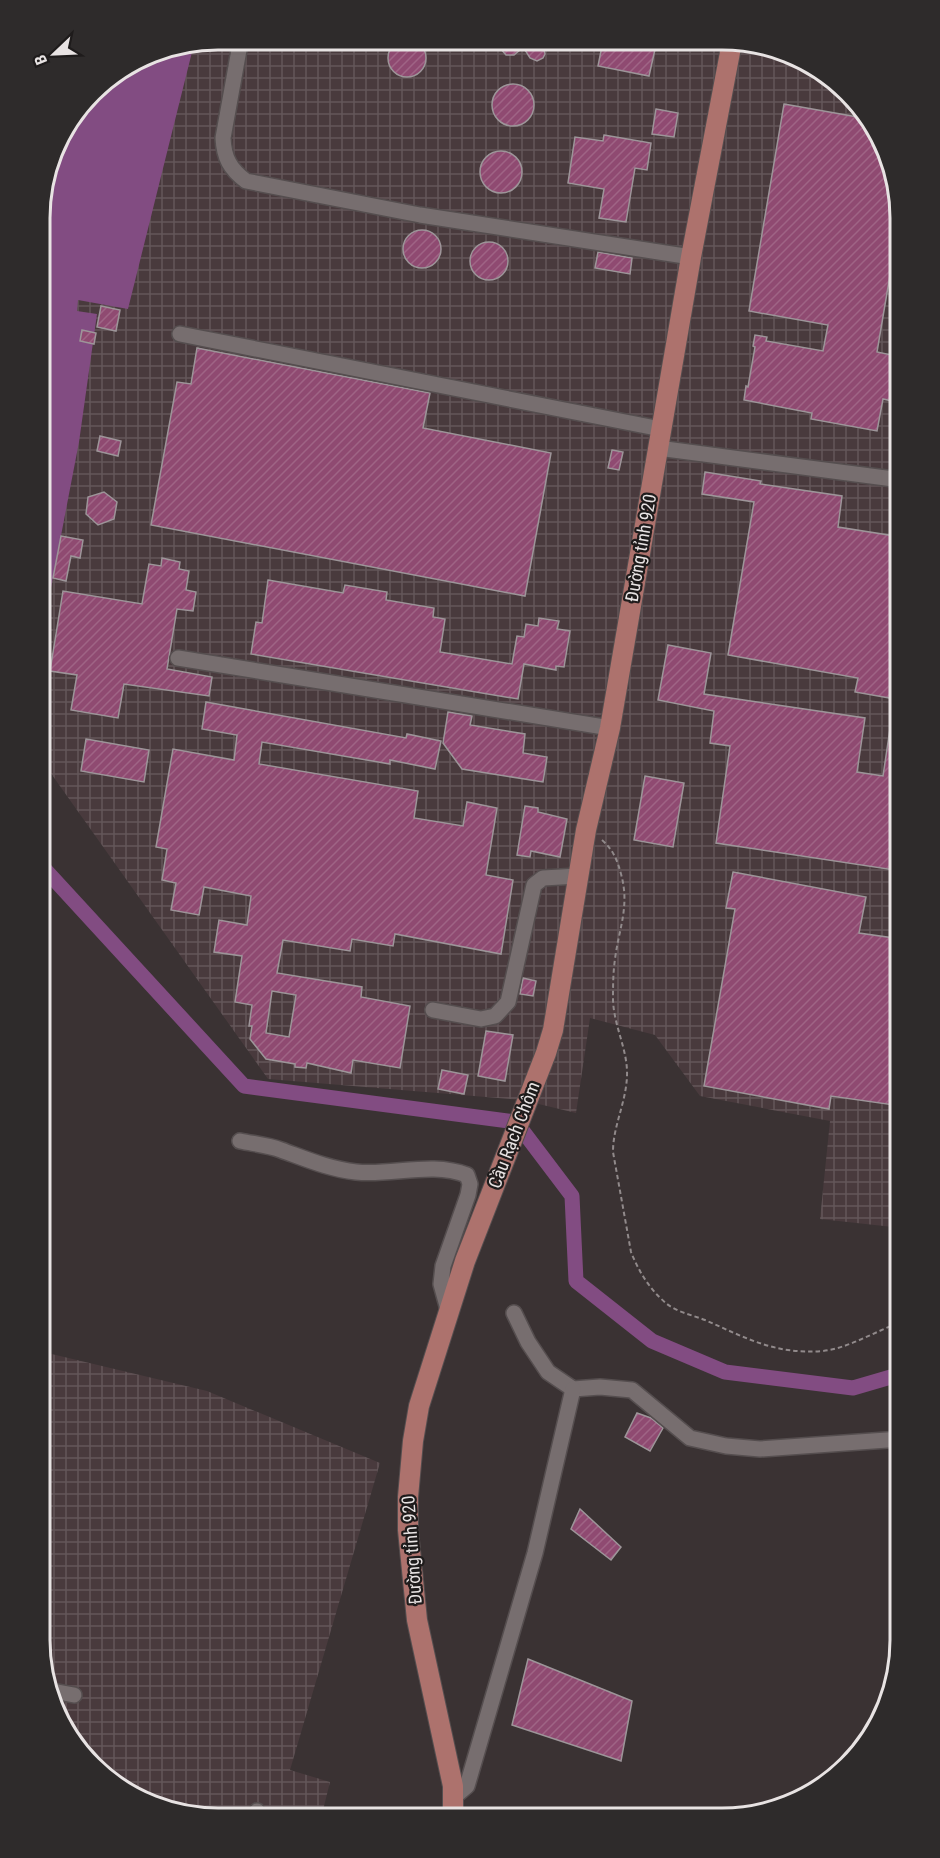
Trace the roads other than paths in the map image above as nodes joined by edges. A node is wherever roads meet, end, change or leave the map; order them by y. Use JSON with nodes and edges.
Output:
{"nodes":[{"id":1,"x":239,"y":50,"type":"edge"},
{"id":2,"x":730,"y":50,"type":"edge"},
{"id":3,"x":691,"y":257,"type":"junction"},
{"id":4,"x":180,"y":334,"type":"dead end"},
{"id":5,"x":660,"y":438,"type":"junction"},
{"id":6,"x":890,"y":478,"type":"edge"},
{"id":7,"x":178,"y":658,"type":"dead end"},
{"id":8,"x":610,"y":728,"type":"junction"},
{"id":9,"x":578,"y":876,"type":"junction"},
{"id":10,"x":433,"y":1010,"type":"dead end"},
{"id":11,"x":546,"y":1053,"type":"joint"},
{"id":12,"x":240,"y":1141,"type":"dead end"},
{"id":13,"x":482,"y":1217,"type":"joint"},
{"id":14,"x":514,"y":1312,"type":"dead end"},
{"id":15,"x":449,"y":1313,"type":"junction"},
{"id":16,"x":573,"y":1389,"type":"junction"},
{"id":17,"x":890,"y":1440,"type":"edge"},
{"id":18,"x":58,"y":1692,"type":"edge"},
{"id":19,"x":74,"y":1695,"type":"dead end"},
{"id":20,"x":453,"y":1798,"type":"junction"},
{"id":21,"x":453,"y":1808,"type":"edge"}],
"edges":[{"from":1,"to":3,"type":"street"},
{"from":2,"to":3,"type":"main road","name":"Đường tỉnh 920"},
{"from":3,"to":5,"type":"main road","name":"Đường tỉnh 920"},
{"from":4,"to":5,"type":"street"},
{"from":5,"to":6,"type":"street"},
{"from":5,"to":8,"type":"main road","name":"Đường tỉnh 920"},
{"from":7,"to":8,"type":"street"},
{"from":8,"to":9,"type":"main road","name":"Đường tỉnh 920"},
{"from":9,"to":10,"type":"street"},
{"from":9,"to":11,"type":"main road","name":"Đường tỉnh 920"},
{"from":11,"to":13,"type":"main road","name":"Cầu Rạch Chôm"},
{"from":12,"to":15,"type":"street"},
{"from":13,"to":15,"type":"main road","name":"Đường tỉnh 920"},
{"from":14,"to":16,"type":"street"},
{"from":15,"to":20,"type":"main road","name":"Đường tỉnh 920"},
{"from":16,"to":17,"type":"street"},
{"from":16,"to":20,"type":"street"},
{"from":18,"to":19,"type":"street"},
{"from":20,"to":21,"type":"main road","name":"Đường tỉnh 920"}]}
